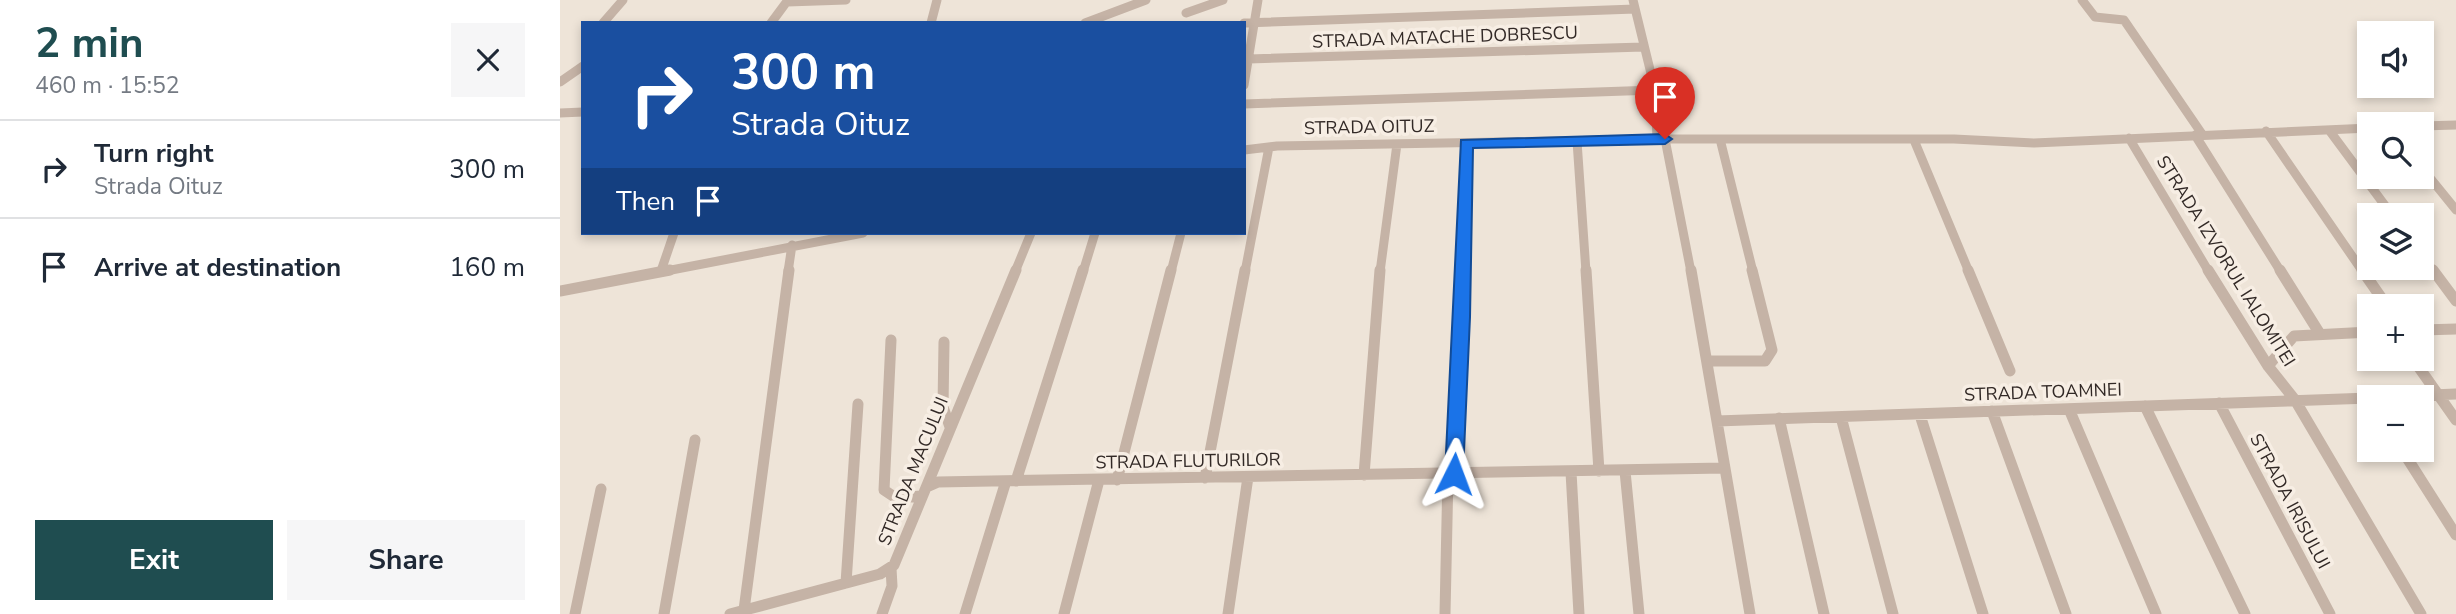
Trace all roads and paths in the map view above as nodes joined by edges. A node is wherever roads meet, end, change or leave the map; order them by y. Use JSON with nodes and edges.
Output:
{"nodes":[{"id":1,"x":623,"y":0,"type":"edge"},
{"id":2,"x":846,"y":0,"type":"edge"},
{"id":3,"x":950,"y":0,"type":"edge"},
{"id":4,"x":1146,"y":0,"type":"edge"},
{"id":5,"x":1223,"y":0,"type":"edge"},
{"id":6,"x":1258,"y":0,"type":"edge"},
{"id":7,"x":2082,"y":0,"type":"edge"},
{"id":8,"x":787,"y":1,"type":"edge"},
{"id":9,"x":936,"y":3,"type":"edge"},
{"id":10,"x":1634,"y":4,"type":"edge"},
{"id":11,"x":1186,"y":13,"type":"dead end"},
{"id":12,"x":605,"y":21,"type":"edge"},
{"id":13,"x":772,"y":21,"type":"edge"},
{"id":14,"x":932,"y":21,"type":"edge"},
{"id":15,"x":1090,"y":21,"type":"edge"},
{"id":16,"x":1249,"y":22,"type":"edge"},
{"id":17,"x":1643,"y":47,"type":"junction"},
{"id":18,"x":1249,"y":59,"type":"junction"},
{"id":19,"x":581,"y":66,"type":"edge"},
{"id":20,"x":1246,"y":75,"type":"edge"},
{"id":21,"x":560,"y":82,"type":"edge"},
{"id":22,"x":1655,"y":90,"type":"junction"},
{"id":23,"x":1246,"y":104,"type":"edge"},
{"id":24,"x":581,"y":112,"type":"edge"},
{"id":25,"x":560,"y":113,"type":"edge"},
{"id":26,"x":2456,"y":125,"type":"edge"},
{"id":27,"x":2434,"y":126,"type":"edge"},
{"id":28,"x":2357,"y":129,"type":"edge"},
{"id":29,"x":2329,"y":130,"type":"junction"},
{"id":30,"x":2266,"y":131,"type":"junction"},
{"id":31,"x":2199,"y":135,"type":"junction"},
{"id":32,"x":2129,"y":138,"type":"junction"},
{"id":33,"x":1661,"y":139,"type":"junction"},
{"id":34,"x":1720,"y":139,"type":"junction"},
{"id":35,"x":1913,"y":140,"type":"junction"},
{"id":36,"x":1577,"y":141,"type":"junction"},
{"id":37,"x":1397,"y":144,"type":"junction"},
{"id":38,"x":1466,"y":144,"type":"junction"},
{"id":39,"x":1269,"y":147,"type":"junction"},
{"id":40,"x":1246,"y":150,"type":"edge"},
{"id":41,"x":2434,"y":183,"type":"edge"},
{"id":42,"x":2383,"y":203,"type":"edge"},
{"id":43,"x":2456,"y":210,"type":"edge"},
{"id":44,"x":673,"y":235,"type":"edge"},
{"id":45,"x":851,"y":235,"type":"edge"},
{"id":46,"x":1030,"y":235,"type":"edge"},
{"id":47,"x":1094,"y":235,"type":"edge"},
{"id":48,"x":1180,"y":235,"type":"edge"},
{"id":49,"x":792,"y":245,"type":"junction"},
{"id":50,"x":661,"y":271,"type":"junction"},
{"id":51,"x":2434,"y":272,"type":"edge"},
{"id":52,"x":560,"y":291,"type":"edge"},
{"id":53,"x":2379,"y":294,"type":"edge"},
{"id":54,"x":2456,"y":301,"type":"edge"},
{"id":55,"x":2456,"y":329,"type":"edge"},
{"id":56,"x":2434,"y":330,"type":"edge"},
{"id":57,"x":2357,"y":333,"type":"edge"},
{"id":58,"x":2320,"y":334,"type":"junction"},
{"id":59,"x":891,"y":340,"type":"dead end"},
{"id":60,"x":944,"y":342,"type":"dead end"},
{"id":61,"x":1709,"y":360,"type":"junction"},
{"id":62,"x":2268,"y":366,"type":"junction"},
{"id":63,"x":2010,"y":371,"type":"dead end"},
{"id":64,"x":2456,"y":394,"type":"edge"},
{"id":65,"x":2434,"y":396,"type":"joint"},
{"id":66,"x":2357,"y":398,"type":"edge"},
{"id":67,"x":2295,"y":400,"type":"junction"},
{"id":68,"x":2219,"y":403,"type":"junction"},
{"id":69,"x":858,"y":404,"type":"dead end"},
{"id":70,"x":2145,"y":406,"type":"junction"},
{"id":71,"x":2069,"y":409,"type":"junction"},
{"id":72,"x":1992,"y":411,"type":"junction"},
{"id":73,"x":1920,"y":415,"type":"junction"},
{"id":74,"x":1841,"y":417,"type":"junction"},
{"id":75,"x":1779,"y":418,"type":"junction"},
{"id":76,"x":2456,"y":420,"type":"edge"},
{"id":77,"x":1717,"y":421,"type":"junction"},
{"id":78,"x":950,"y":427,"type":"junction"},
{"id":79,"x":695,"y":440,"type":"dead end"},
{"id":80,"x":2410,"y":462,"type":"edge"},
{"id":81,"x":1724,"y":468,"type":"junction"},
{"id":82,"x":1599,"y":471,"type":"junction"},
{"id":83,"x":1625,"y":471,"type":"junction"},
{"id":84,"x":1571,"y":472,"type":"junction"},
{"id":85,"x":1451,"y":474,"type":"junction"},
{"id":86,"x":1364,"y":475,"type":"junction"},
{"id":87,"x":1248,"y":477,"type":"junction"},
{"id":88,"x":1205,"y":478,"type":"junction"},
{"id":89,"x":1098,"y":480,"type":"junction"},
{"id":90,"x":1117,"y":480,"type":"junction"},
{"id":91,"x":1011,"y":481,"type":"junction"},
{"id":92,"x":601,"y":489,"type":"dead end"},
{"id":93,"x":925,"y":491,"type":"junction"},
{"id":94,"x":2456,"y":535,"type":"edge"},
{"id":95,"x":891,"y":568,"type":"junction"},
{"id":96,"x":846,"y":583,"type":"junction"},
{"id":97,"x":744,"y":610,"type":"junction"},
{"id":98,"x":575,"y":614,"type":"edge"},
{"id":99,"x":664,"y":614,"type":"edge"},
{"id":100,"x":730,"y":614,"type":"edge"},
{"id":101,"x":882,"y":614,"type":"edge"},
{"id":102,"x":965,"y":614,"type":"edge"},
{"id":103,"x":1064,"y":614,"type":"edge"},
{"id":104,"x":1228,"y":614,"type":"edge"},
{"id":105,"x":1445,"y":614,"type":"edge"},
{"id":106,"x":1579,"y":614,"type":"edge"},
{"id":107,"x":1639,"y":614,"type":"edge"},
{"id":108,"x":1750,"y":614,"type":"edge"},
{"id":109,"x":1824,"y":614,"type":"edge"},
{"id":110,"x":1893,"y":614,"type":"edge"},
{"id":111,"x":1983,"y":614,"type":"edge"},
{"id":112,"x":2066,"y":614,"type":"edge"},
{"id":113,"x":2156,"y":614,"type":"edge"},
{"id":114,"x":2245,"y":614,"type":"edge"},
{"id":115,"x":2330,"y":614,"type":"edge"},
{"id":116,"x":2421,"y":614,"type":"edge"}],
"edges":[{"from":1,"to":12,"type":"street"},
{"from":2,"to":8,"type":"street"},
{"from":3,"to":9,"type":"street"},
{"from":4,"to":15,"type":"street"},
{"from":5,"to":11,"type":"street"},
{"from":6,"to":16,"type":"street"},
{"from":7,"to":31,"type":"street"},
{"from":8,"to":13,"type":"street"},
{"from":9,"to":14,"type":"street"},
{"from":10,"to":16,"type":"street"},
{"from":10,"to":17,"type":"street"},
{"from":16,"to":18,"type":"street"},
{"from":17,"to":18,"type":"street","name":"STRADA MATACHE DOBRESCU"},
{"from":17,"to":22,"type":"street"},
{"from":18,"to":20,"type":"street"},
{"from":19,"to":21,"type":"street"},
{"from":22,"to":23,"type":"street"},
{"from":22,"to":33,"type":"street"},
{"from":24,"to":25,"type":"street"},
{"from":26,"to":27,"type":"street"},
{"from":28,"to":29,"type":"street","name":"STRADA OITUZ"},
{"from":29,"to":30,"type":"street","name":"STRADA OITUZ"},
{"from":29,"to":42,"type":"street"},
{"from":30,"to":31,"type":"street","name":"STRADA OITUZ"},
{"from":30,"to":53,"type":"street"},
{"from":31,"to":32,"type":"street","name":"STRADA OITUZ"},
{"from":31,"to":58,"type":"street"},
{"from":32,"to":35,"type":"street","name":"STRADA OITUZ"},
{"from":32,"to":62,"type":"street","name":"STRADA IZVORUL IALOMITEI"},
{"from":33,"to":34,"type":"street","name":"STRADA OITUZ"},
{"from":33,"to":36,"type":"street","name":"STRADA OITUZ"},
{"from":33,"to":61,"type":"street"},
{"from":34,"to":35,"type":"street","name":"STRADA OITUZ"},
{"from":34,"to":61,"type":"street"},
{"from":35,"to":63,"type":"street"},
{"from":36,"to":38,"type":"street","name":"STRADA OITUZ"},
{"from":36,"to":82,"type":"street"},
{"from":37,"to":38,"type":"street","name":"STRADA OITUZ"},
{"from":37,"to":39,"type":"street","name":"STRADA OITUZ"},
{"from":37,"to":86,"type":"street"},
{"from":38,"to":85,"type":"street"},
{"from":39,"to":40,"type":"street","name":"STRADA OITUZ"},
{"from":39,"to":88,"type":"street"},
{"from":41,"to":43,"type":"street"},
{"from":44,"to":50,"type":"street"},
{"from":45,"to":49,"type":"street"},
{"from":46,"to":78,"type":"street","name":"STRADA MACULUI"},
{"from":47,"to":91,"type":"street"},
{"from":48,"to":90,"type":"street"},
{"from":49,"to":50,"type":"street"},
{"from":49,"to":97,"type":"street"},
{"from":50,"to":52,"type":"street"},
{"from":51,"to":54,"type":"street"},
{"from":55,"to":56,"type":"street"},
{"from":57,"to":58,"type":"street"},
{"from":58,"to":62,"type":"street"},
{"from":59,"to":93,"type":"street","name":"STRADA FLUTURILOR"},
{"from":60,"to":78,"type":"street"},
{"from":61,"to":77,"type":"street"},
{"from":62,"to":67,"type":"street","name":"STRADA IZVORUL IALOMITEI"},
{"from":64,"to":65,"type":"street"},
{"from":65,"to":76,"type":"street"},
{"from":66,"to":67,"type":"street","name":"STRADA TOAMNEI"},
{"from":67,"to":68,"type":"street","name":"STRADA TOAMNEI"},
{"from":67,"to":116,"type":"street","name":"STRADA IZVORUL IALOMITEI"},
{"from":68,"to":70,"type":"street","name":"STRADA TOAMNEI"},
{"from":68,"to":115,"type":"street","name":"STRADA IRISULUI"},
{"from":69,"to":96,"type":"street"},
{"from":70,"to":71,"type":"street","name":"STRADA TOAMNEI"},
{"from":70,"to":114,"type":"street"},
{"from":71,"to":72,"type":"street","name":"STRADA TOAMNEI"},
{"from":71,"to":113,"type":"street"},
{"from":72,"to":73,"type":"street","name":"STRADA TOAMNEI"},
{"from":72,"to":112,"type":"street"},
{"from":73,"to":74,"type":"street","name":"STRADA TOAMNEI"},
{"from":73,"to":111,"type":"street"},
{"from":74,"to":75,"type":"street","name":"STRADA TOAMNEI"},
{"from":74,"to":110,"type":"street"},
{"from":75,"to":77,"type":"street","name":"STRADA TOAMNEI"},
{"from":75,"to":109,"type":"street"},
{"from":77,"to":81,"type":"street"},
{"from":78,"to":93,"type":"street","name":"STRADA MACULUI"},
{"from":79,"to":99,"type":"street"},
{"from":80,"to":94,"type":"street"},
{"from":81,"to":83,"type":"street","name":"STRADA FLUTURILOR"},
{"from":81,"to":108,"type":"street"},
{"from":82,"to":83,"type":"street","name":"STRADA FLUTURILOR"},
{"from":82,"to":84,"type":"street","name":"STRADA FLUTURILOR"},
{"from":83,"to":107,"type":"street"},
{"from":84,"to":85,"type":"street","name":"STRADA FLUTURILOR"},
{"from":84,"to":106,"type":"street"},
{"from":85,"to":86,"type":"street","name":"STRADA FLUTURILOR"},
{"from":85,"to":105,"type":"street"},
{"from":86,"to":87,"type":"street","name":"STRADA FLUTURILOR"},
{"from":87,"to":88,"type":"street","name":"STRADA FLUTURILOR"},
{"from":87,"to":104,"type":"street"},
{"from":88,"to":90,"type":"street","name":"STRADA FLUTURILOR"},
{"from":89,"to":90,"type":"street","name":"STRADA FLUTURILOR"},
{"from":89,"to":91,"type":"street","name":"STRADA FLUTURILOR"},
{"from":89,"to":103,"type":"street"},
{"from":91,"to":93,"type":"street","name":"STRADA FLUTURILOR"},
{"from":91,"to":102,"type":"street"},
{"from":92,"to":98,"type":"street"},
{"from":93,"to":95,"type":"street","name":"STRADA MACULUI"},
{"from":95,"to":96,"type":"street","name":"STRADA MACULUI"},
{"from":95,"to":101,"type":"street"},
{"from":96,"to":97,"type":"street","name":"STRADA MACULUI"},
{"from":97,"to":100,"type":"street","name":"STRADA MACULUI"}]}
